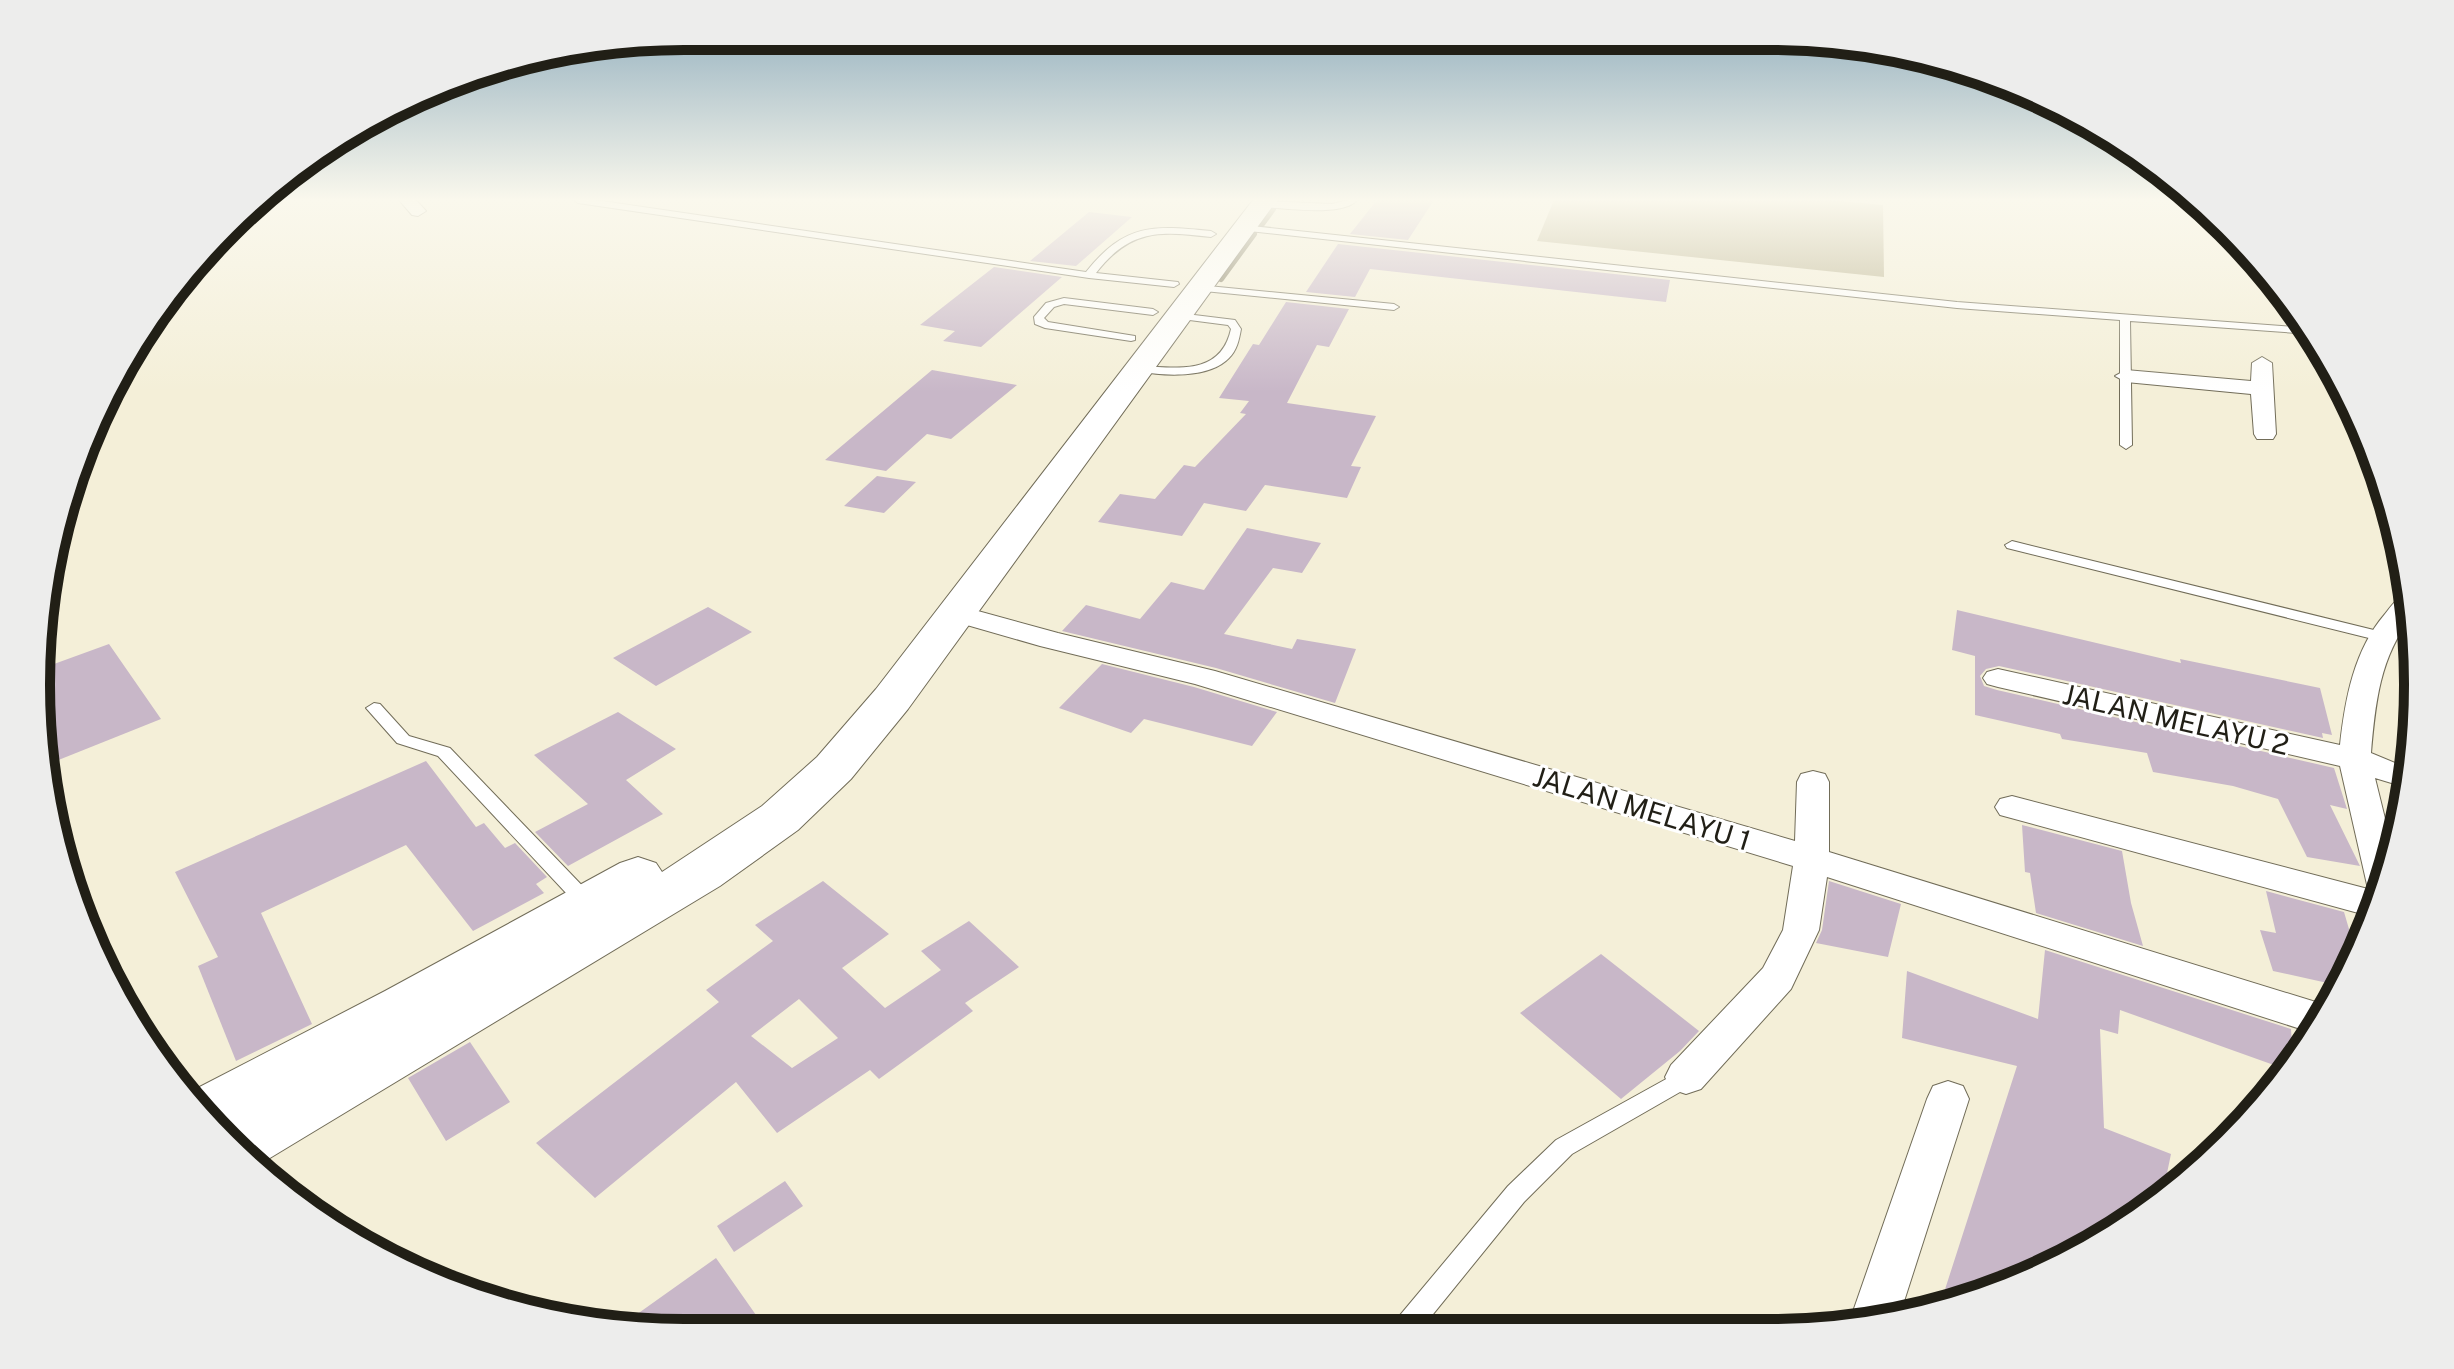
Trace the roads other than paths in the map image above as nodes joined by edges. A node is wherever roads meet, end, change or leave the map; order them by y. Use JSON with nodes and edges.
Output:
{"nodes":[{"id":1,"x":1013,"y":264,"type":"edge"},
{"id":2,"x":1099,"y":264,"type":"edge"},
{"id":3,"x":1204,"y":264,"type":"edge"},
{"id":4,"x":1576,"y":264,"type":"edge"},
{"id":5,"x":1089,"y":275,"type":"junction"},
{"id":6,"x":1394,"y":307,"type":"dead end"},
{"id":7,"x":1162,"y":318,"type":"junction"},
{"id":8,"x":2125,"y":319,"type":"junction"},
{"id":9,"x":2296,"y":330,"type":"edge"},
{"id":10,"x":2262,"y":363,"type":"dead end"},
{"id":11,"x":2126,"y":376,"type":"junction"},
{"id":12,"x":2262,"y":388,"type":"junction"},
{"id":13,"x":2265,"y":434,"type":"dead end"},
{"id":14,"x":2126,"y":445,"type":"dead end"},
{"id":15,"x":2012,"y":545,"type":"dead end"},
{"id":16,"x":956,"y":613,"type":"junction"},
{"id":17,"x":2399,"y":623,"type":"edge"},
{"id":18,"x":1998,"y":678,"type":"dead end"},
{"id":19,"x":374,"y":708,"type":"dead end"},
{"id":20,"x":2354,"y":759,"type":"junction"},
{"id":21,"x":2398,"y":774,"type":"edge"},
{"id":22,"x":1813,"y":782,"type":"dead end"},
{"id":23,"x":2012,"y":807,"type":"dead end"},
{"id":24,"x":1812,"y":859,"type":"junction"},
{"id":25,"x":2378,"y":861,"type":"edge"},
{"id":26,"x":2365,"y":902,"type":"edge"},
{"id":27,"x":589,"y":905,"type":"junction"},
{"id":28,"x":2310,"y":1016,"type":"edge"},
{"id":29,"x":1686,"y":1077,"type":"joint"},
{"id":30,"x":1948,"y":1099,"type":"dead end"},
{"id":31,"x":214,"y":1110,"type":"edge"},
{"id":32,"x":244,"y":1141,"type":"edge"},
{"id":33,"x":1877,"y":1310,"type":"edge"},
{"id":34,"x":1413,"y":1319,"type":"edge"}],
"edges":[{"from":1,"to":5,"type":"lane"},
{"from":2,"to":5,"type":"lane"},
{"from":3,"to":7,"type":"highway"},
{"from":4,"to":8,"type":"lane"},
{"from":5,"to":7,"type":"lane"},
{"from":6,"to":7,"type":"lane"},
{"from":7,"to":7,"type":"lane"},
{"from":7,"to":7,"type":"lane"},
{"from":7,"to":16,"type":"highway"},
{"from":7,"to":27,"type":"highway"},
{"from":8,"to":9,"type":"lane"},
{"from":8,"to":11,"type":"lane"},
{"from":10,"to":12,"type":"street"},
{"from":11,"to":12,"type":"street"},
{"from":11,"to":14,"type":"lane"},
{"from":12,"to":13,"type":"street"},
{"from":15,"to":17,"type":"lane"},
{"from":16,"to":24,"type":"street","name":"JALAN MELAYU 1"},
{"from":16,"to":32,"type":"highway"},
{"from":17,"to":20,"type":"street"},
{"from":18,"to":20,"type":"street","name":"JALAN MELAYU 2"},
{"from":19,"to":27,"type":"lane"},
{"from":20,"to":21,"type":"street","name":"JALAN MELAYU 2"},
{"from":20,"to":25,"type":"street"},
{"from":22,"to":24,"type":"street"},
{"from":23,"to":26,"type":"street"},
{"from":24,"to":28,"type":"street","name":"JALAN MELAYU 1"},
{"from":24,"to":29,"type":"street"},
{"from":27,"to":31,"type":"highway"},
{"from":29,"to":34,"type":"lane"},
{"from":30,"to":33,"type":"street"}]}
